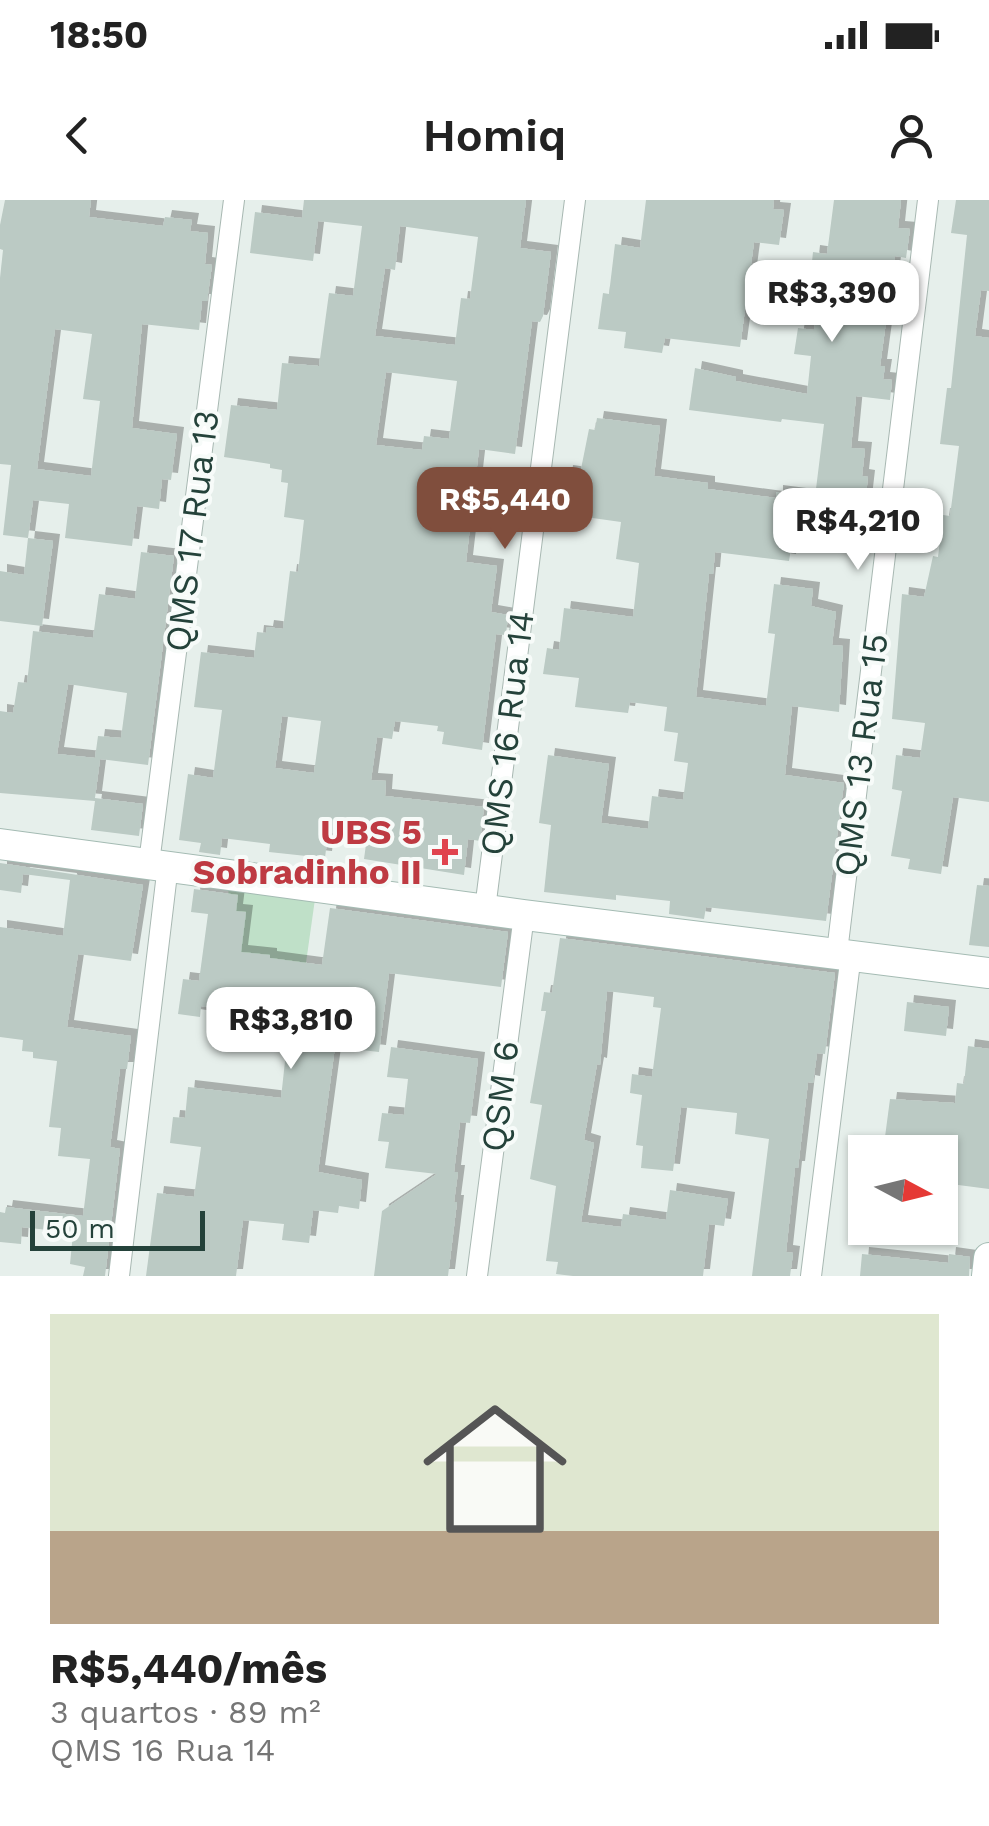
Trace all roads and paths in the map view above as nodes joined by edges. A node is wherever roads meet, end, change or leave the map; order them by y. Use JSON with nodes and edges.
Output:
{"nodes":[{"id":1,"x":234,"y":200,"type":"edge"},
{"id":2,"x":575,"y":200,"type":"edge"},
{"id":3,"x":928,"y":200,"type":"edge"},
{"id":4,"x":0,"y":844,"type":"edge"},
{"id":5,"x":159,"y":864,"type":"junction"},
{"id":6,"x":485,"y":910,"type":"junction"},
{"id":7,"x":524,"y":915,"type":"junction"},
{"id":8,"x":844,"y":953,"type":"junction"},
{"id":9,"x":989,"y":972,"type":"edge"},
{"id":10,"x":989,"y":1258,"type":"edge"},
{"id":11,"x":120,"y":1276,"type":"edge"},
{"id":12,"x":477,"y":1276,"type":"edge"},
{"id":13,"x":811,"y":1276,"type":"edge"},
{"id":14,"x":987,"y":1276,"type":"edge"}],
"edges":[{"from":1,"to":5,"type":"street","name":"QMS 17 Rua 13"},
{"from":2,"to":6,"type":"street","name":"QMS 16 Rua 14"},
{"from":3,"to":8,"type":"street","name":"QMS 13 Rua 15"},
{"from":4,"to":5,"type":"street"},
{"from":5,"to":6,"type":"street"},
{"from":5,"to":11,"type":"street","name":"QMS 17 Rua 13"},
{"from":6,"to":7,"type":"street"},
{"from":7,"to":8,"type":"street"},
{"from":7,"to":12,"type":"street","name":"QSM 6"},
{"from":8,"to":9,"type":"street"},
{"from":8,"to":13,"type":"street","name":"QMS 13 Rua 15"},
{"from":10,"to":14,"type":"street"}]}
